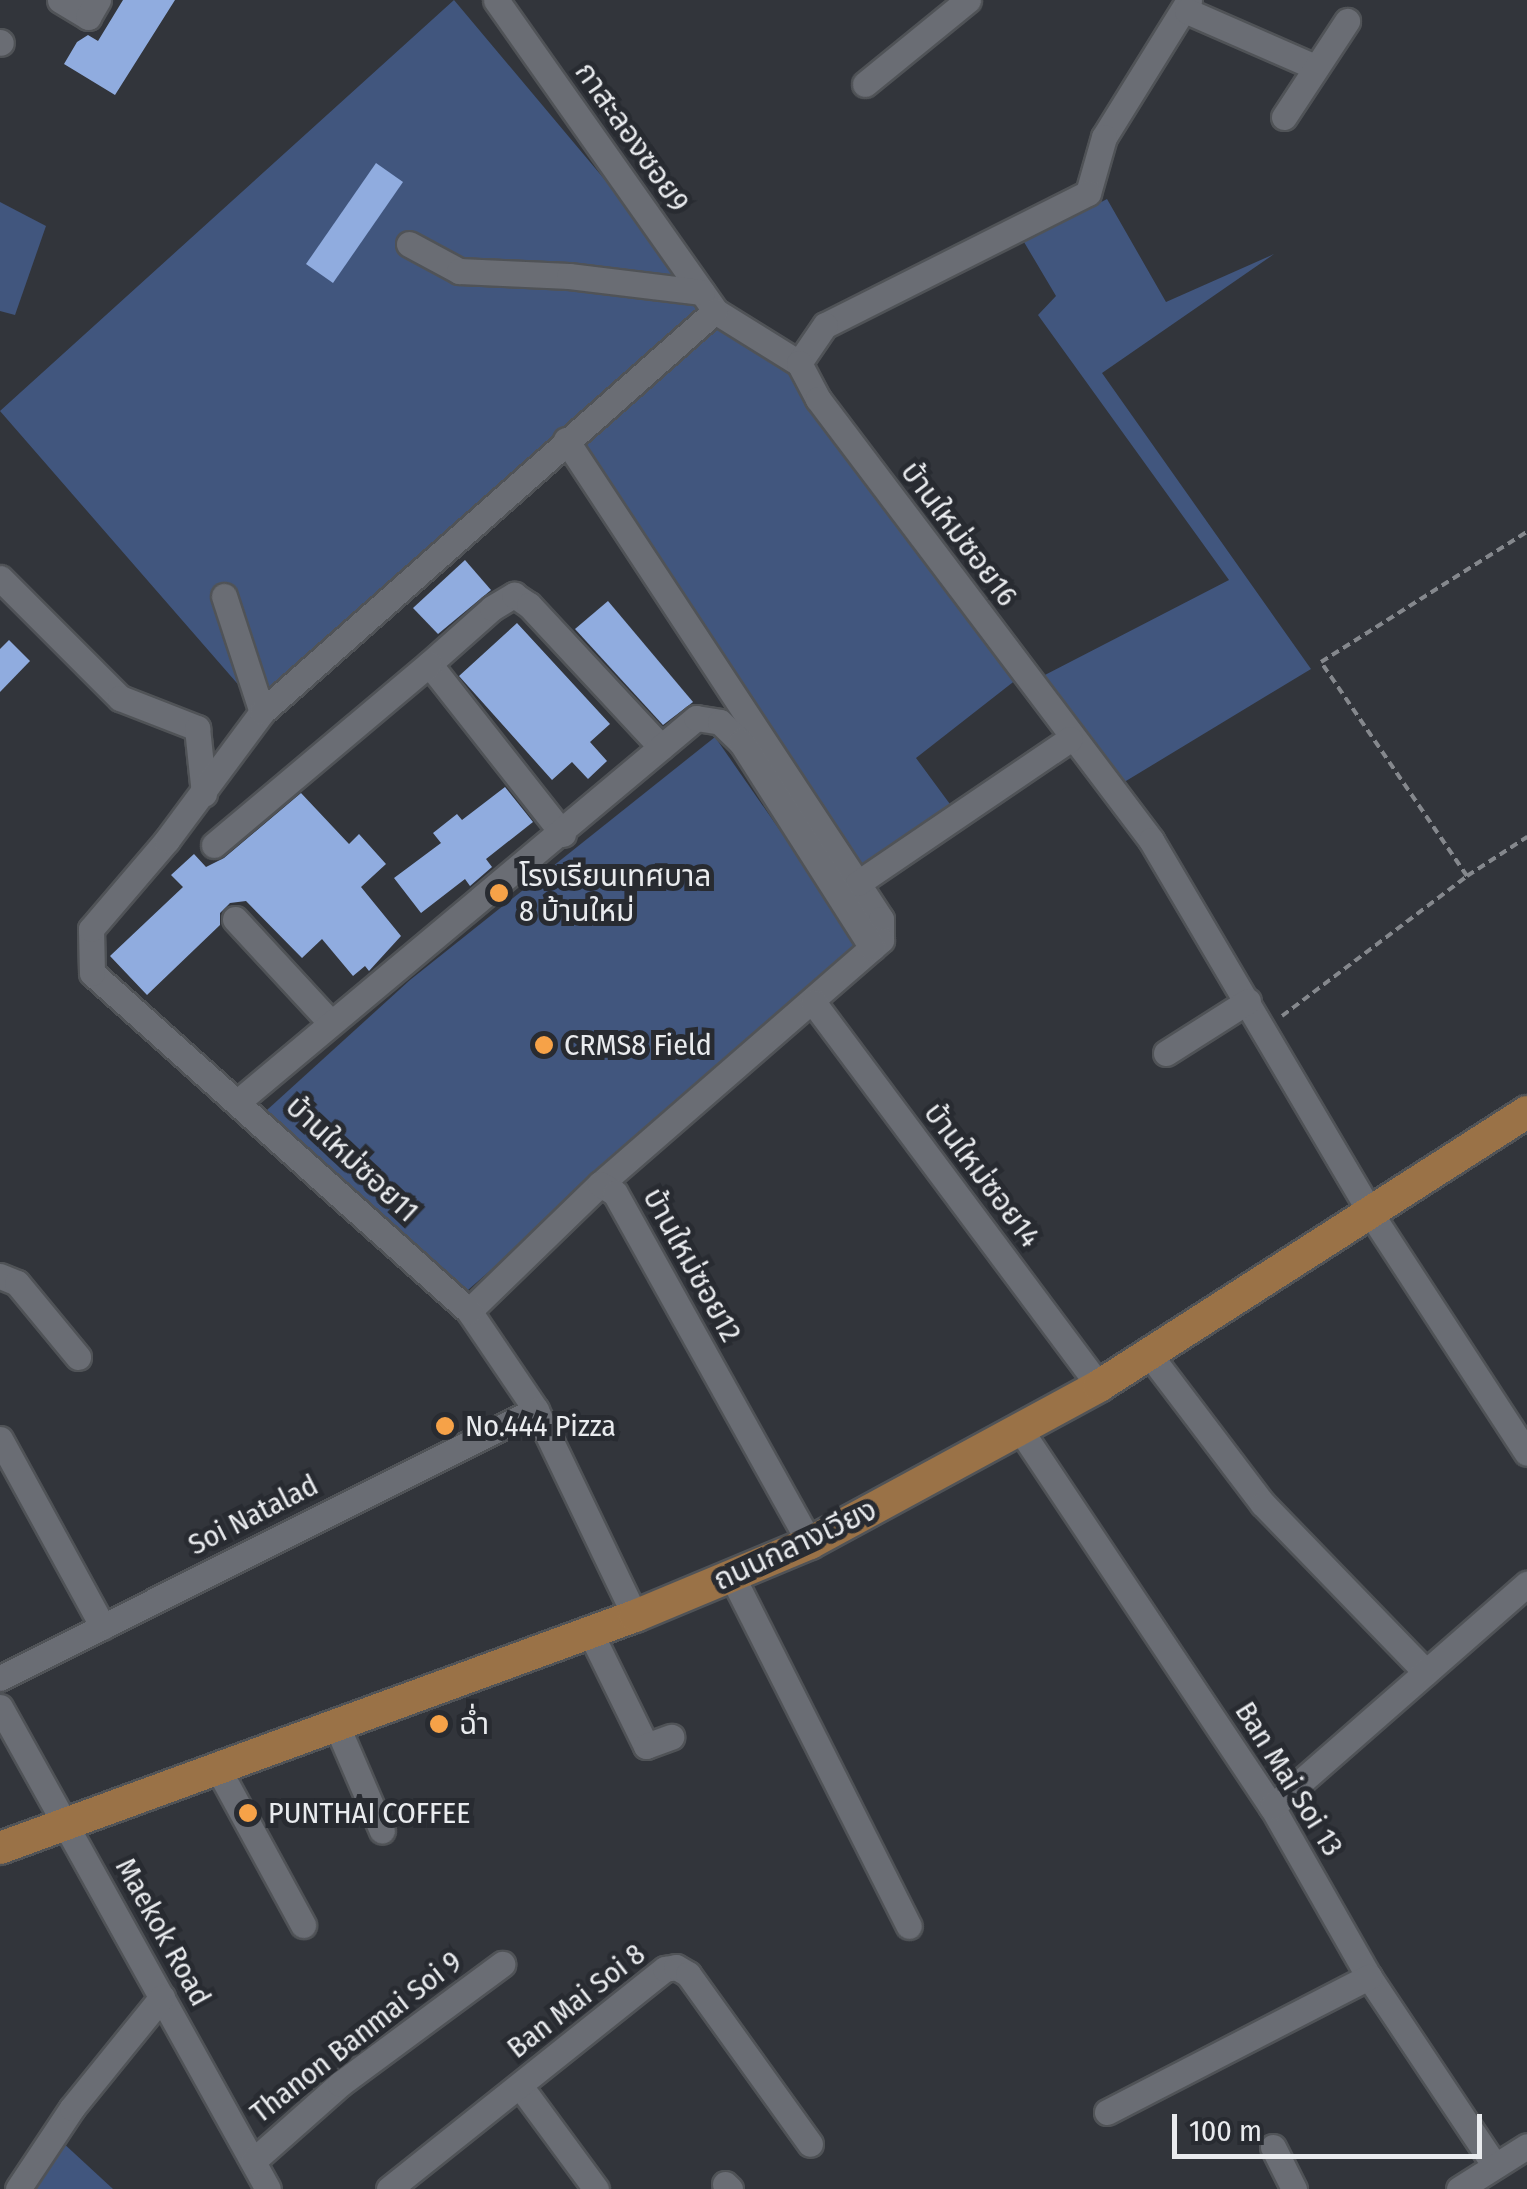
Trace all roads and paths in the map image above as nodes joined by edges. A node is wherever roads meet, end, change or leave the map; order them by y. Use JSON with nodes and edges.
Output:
{"nodes":[{"id":1,"x":60,"y":0,"type":"edge"},
{"id":2,"x":98,"y":0,"type":"edge"},
{"id":3,"x":496,"y":0,"type":"edge"},
{"id":4,"x":968,"y":0,"type":"edge"},
{"id":5,"x":1188,"y":6,"type":"edge"},
{"id":6,"x":1346,"y":21,"type":"dead end"},
{"id":7,"x":1313,"y":66,"type":"junction"},
{"id":8,"x":865,"y":84,"type":"dead end"},
{"id":9,"x":1284,"y":117,"type":"dead end"},
{"id":10,"x":409,"y":244,"type":"dead end"},
{"id":11,"x":708,"y":301,"type":"junction"},
{"id":12,"x":800,"y":363,"type":"junction"},
{"id":13,"x":566,"y":440,"type":"junction"},
{"id":14,"x":1527,"y":532,"type":"edge"},
{"id":15,"x":0,"y":578,"type":"edge"},
{"id":16,"x":224,"y":596,"type":"dead end"},
{"id":17,"x":429,"y":664,"type":"junction"},
{"id":18,"x":262,"y":712,"type":"junction"},
{"id":19,"x":1070,"y":740,"type":"junction"},
{"id":20,"x":661,"y":748,"type":"junction"},
{"id":21,"x":204,"y":794,"type":"junction"},
{"id":22,"x":563,"y":834,"type":"junction"},
{"id":23,"x":1527,"y":836,"type":"edge"},
{"id":24,"x":214,"y":845,"type":"dead end"},
{"id":25,"x":1467,"y":876,"type":"junction"},
{"id":26,"x":858,"y":884,"type":"junction"},
{"id":27,"x":235,"y":920,"type":"dead end"},
{"id":28,"x":872,"y":948,"type":"junction"},
{"id":29,"x":813,"y":1002,"type":"junction"},
{"id":30,"x":1248,"y":1002,"type":"junction"},
{"id":31,"x":330,"y":1022,"type":"junction"},
{"id":32,"x":1264,"y":1029,"type":"junction"},
{"id":33,"x":1166,"y":1053,"type":"dead end"},
{"id":34,"x":240,"y":1100,"type":"junction"},
{"id":35,"x":1527,"y":1112,"type":"edge"},
{"id":36,"x":600,"y":1184,"type":"junction"},
{"id":37,"x":1371,"y":1214,"type":"junction"},
{"id":38,"x":0,"y":1276,"type":"edge"},
{"id":39,"x":469,"y":1311,"type":"junction"},
{"id":40,"x":1149,"y":1354,"type":"junction"},
{"id":41,"x":78,"y":1357,"type":"dead end"},
{"id":42,"x":1099,"y":1386,"type":"junction"},
{"id":43,"x":536,"y":1410,"type":"junction"},
{"id":44,"x":1021,"y":1431,"type":"junction"},
{"id":45,"x":0,"y":1439,"type":"edge"},
{"id":46,"x":1527,"y":1453,"type":"edge"},
{"id":47,"x":810,"y":1543,"type":"junction"},
{"id":48,"x":732,"y":1576,"type":"junction"},
{"id":49,"x":1527,"y":1584,"type":"edge"},
{"id":50,"x":635,"y":1616,"type":"junction"},
{"id":51,"x":103,"y":1626,"type":"junction"},
{"id":52,"x":590,"y":1632,"type":"junction"},
{"id":53,"x":1426,"y":1672,"type":"junction"},
{"id":54,"x":0,"y":1678,"type":"edge"},
{"id":55,"x":0,"y":1707,"type":"edge"},
{"id":56,"x":336,"y":1724,"type":"junction"},
{"id":57,"x":671,"y":1738,"type":"dead end"},
{"id":58,"x":217,"y":1766,"type":"junction"},
{"id":59,"x":1272,"y":1807,"type":"junction"},
{"id":60,"x":65,"y":1821,"type":"junction"},
{"id":61,"x":382,"y":1831,"type":"dead end"},
{"id":62,"x":0,"y":1848,"type":"edge"},
{"id":63,"x":303,"y":1925,"type":"dead end"},
{"id":64,"x":909,"y":1926,"type":"dead end"},
{"id":65,"x":502,"y":1964,"type":"dead end"},
{"id":66,"x":1369,"y":1977,"type":"junction"},
{"id":67,"x":162,"y":1997,"type":"junction"},
{"id":68,"x":520,"y":2086,"type":"junction"},
{"id":69,"x":1108,"y":2112,"type":"dead end"},
{"id":70,"x":810,"y":2144,"type":"dead end"},
{"id":71,"x":1527,"y":2146,"type":"edge"},
{"id":72,"x":1273,"y":2147,"type":"dead end"},
{"id":73,"x":252,"y":2161,"type":"junction"},
{"id":74,"x":1495,"y":2166,"type":"junction"},
{"id":75,"x":18,"y":2189,"type":"edge"},
{"id":76,"x":268,"y":2189,"type":"edge"},
{"id":77,"x":389,"y":2189,"type":"edge"},
{"id":78,"x":596,"y":2189,"type":"edge"},
{"id":79,"x":1294,"y":2189,"type":"edge"},
{"id":80,"x":1459,"y":2189,"type":"edge"}],
"edges":[{"from":1,"to":2,"type":"street"},
{"from":3,"to":11,"type":"street","name":"กาสะลองซอย9"},
{"from":4,"to":8,"type":"street"},
{"from":5,"to":7,"type":"street"},
{"from":5,"to":12,"type":"street"},
{"from":6,"to":7,"type":"street"},
{"from":7,"to":9,"type":"street"},
{"from":10,"to":11,"type":"street"},
{"from":11,"to":12,"type":"street"},
{"from":11,"to":13,"type":"street","name":"บ้านใหม่ซอย11"},
{"from":12,"to":19,"type":"street","name":"บ้านใหม่ซอย16"},
{"from":13,"to":18,"type":"street","name":"บ้านใหม่ซอย11"},
{"from":13,"to":26,"type":"street"},
{"from":14,"to":25,"type":"path"},
{"from":15,"to":21,"type":"street"},
{"from":16,"to":18,"type":"street"},
{"from":17,"to":20,"type":"street"},
{"from":17,"to":22,"type":"street"},
{"from":17,"to":24,"type":"street"},
{"from":18,"to":21,"type":"street","name":"บ้านใหม่ซอย11"},
{"from":19,"to":26,"type":"street"},
{"from":19,"to":30,"type":"street","name":"บ้านใหม่ซอย16"},
{"from":20,"to":22,"type":"street"},
{"from":20,"to":28,"type":"street"},
{"from":21,"to":34,"type":"street","name":"บ้านใหม่ซอย11"},
{"from":22,"to":31,"type":"street"},
{"from":23,"to":25,"type":"path"},
{"from":25,"to":32,"type":"path"},
{"from":26,"to":28,"type":"street"},
{"from":27,"to":31,"type":"street"},
{"from":28,"to":29,"type":"street"},
{"from":29,"to":36,"type":"street"},
{"from":29,"to":42,"type":"street","name":"บ้านใหม่ซอย14"},
{"from":30,"to":32,"type":"street","name":"บ้านใหม่ซอย16"},
{"from":30,"to":33,"type":"street"},
{"from":31,"to":34,"type":"street"},
{"from":32,"to":37,"type":"street","name":"บ้านใหม่ซอย16"},
{"from":34,"to":39,"type":"street","name":"บ้านใหม่ซอย11"},
{"from":35,"to":37,"type":"main road","name":"ถนนกลางเวียง"},
{"from":36,"to":39,"type":"street","name":"บ้านใหม่ซอย12"},
{"from":36,"to":47,"type":"street","name":"บ้านใหม่ซอย12"},
{"from":37,"to":40,"type":"main road","name":"ถนนกลางเวียง"},
{"from":37,"to":46,"type":"street","name":"บ้านใหม่ซอย16"},
{"from":38,"to":41,"type":"street"},
{"from":39,"to":43,"type":"street","name":"บ้านใหม่ซอย11"},
{"from":40,"to":42,"type":"main road","name":"ถนนกลางเวียง"},
{"from":40,"to":53,"type":"street"},
{"from":42,"to":44,"type":"main road","name":"ถนนกลางเวียง"},
{"from":43,"to":50,"type":"street","name":"บ้านใหม่ซอย11"},
{"from":43,"to":51,"type":"street","name":"Soi Natalad"},
{"from":44,"to":47,"type":"main road","name":"ถนนกลางเวียง"},
{"from":44,"to":59,"type":"street","name":"Ban Mai Soi 13"},
{"from":45,"to":51,"type":"street"},
{"from":47,"to":48,"type":"main road","name":"ถนนกลางเวียง"},
{"from":48,"to":50,"type":"main road","name":"ถนนกลางเวียง"},
{"from":48,"to":64,"type":"street"},
{"from":49,"to":53,"type":"street"},
{"from":50,"to":52,"type":"main road","name":"ถนนกลางเวียง"},
{"from":51,"to":54,"type":"street","name":"Soi Natalad"},
{"from":52,"to":56,"type":"main road","name":"ถนนกลางเวียง"},
{"from":52,"to":57,"type":"street"},
{"from":53,"to":59,"type":"street"},
{"from":55,"to":60,"type":"street","name":"Maekok Road"},
{"from":56,"to":58,"type":"main road","name":"ถนนกลางเวียง"},
{"from":56,"to":61,"type":"street"},
{"from":58,"to":60,"type":"main road","name":"ถนนกลางเวียง"},
{"from":58,"to":63,"type":"street"},
{"from":59,"to":66,"type":"street","name":"Ban Mai Soi 13"},
{"from":60,"to":62,"type":"main road","name":"ถนนกลางเวียง"},
{"from":60,"to":67,"type":"street","name":"Maekok Road"},
{"from":65,"to":73,"type":"street","name":"Thanon Banmai Soi 9"},
{"from":66,"to":69,"type":"street"},
{"from":66,"to":74,"type":"street","name":"Ban Mai Soi 13"},
{"from":67,"to":73,"type":"street","name":"Maekok Road"},
{"from":67,"to":75,"type":"street"},
{"from":68,"to":70,"type":"street","name":"Ban Mai Soi 8"},
{"from":68,"to":77,"type":"street","name":"Ban Mai Soi 8"},
{"from":68,"to":78,"type":"street"},
{"from":71,"to":74,"type":"street"},
{"from":72,"to":79,"type":"street"},
{"from":73,"to":76,"type":"street","name":"Maekok Road"},
{"from":74,"to":80,"type":"street"}]}
